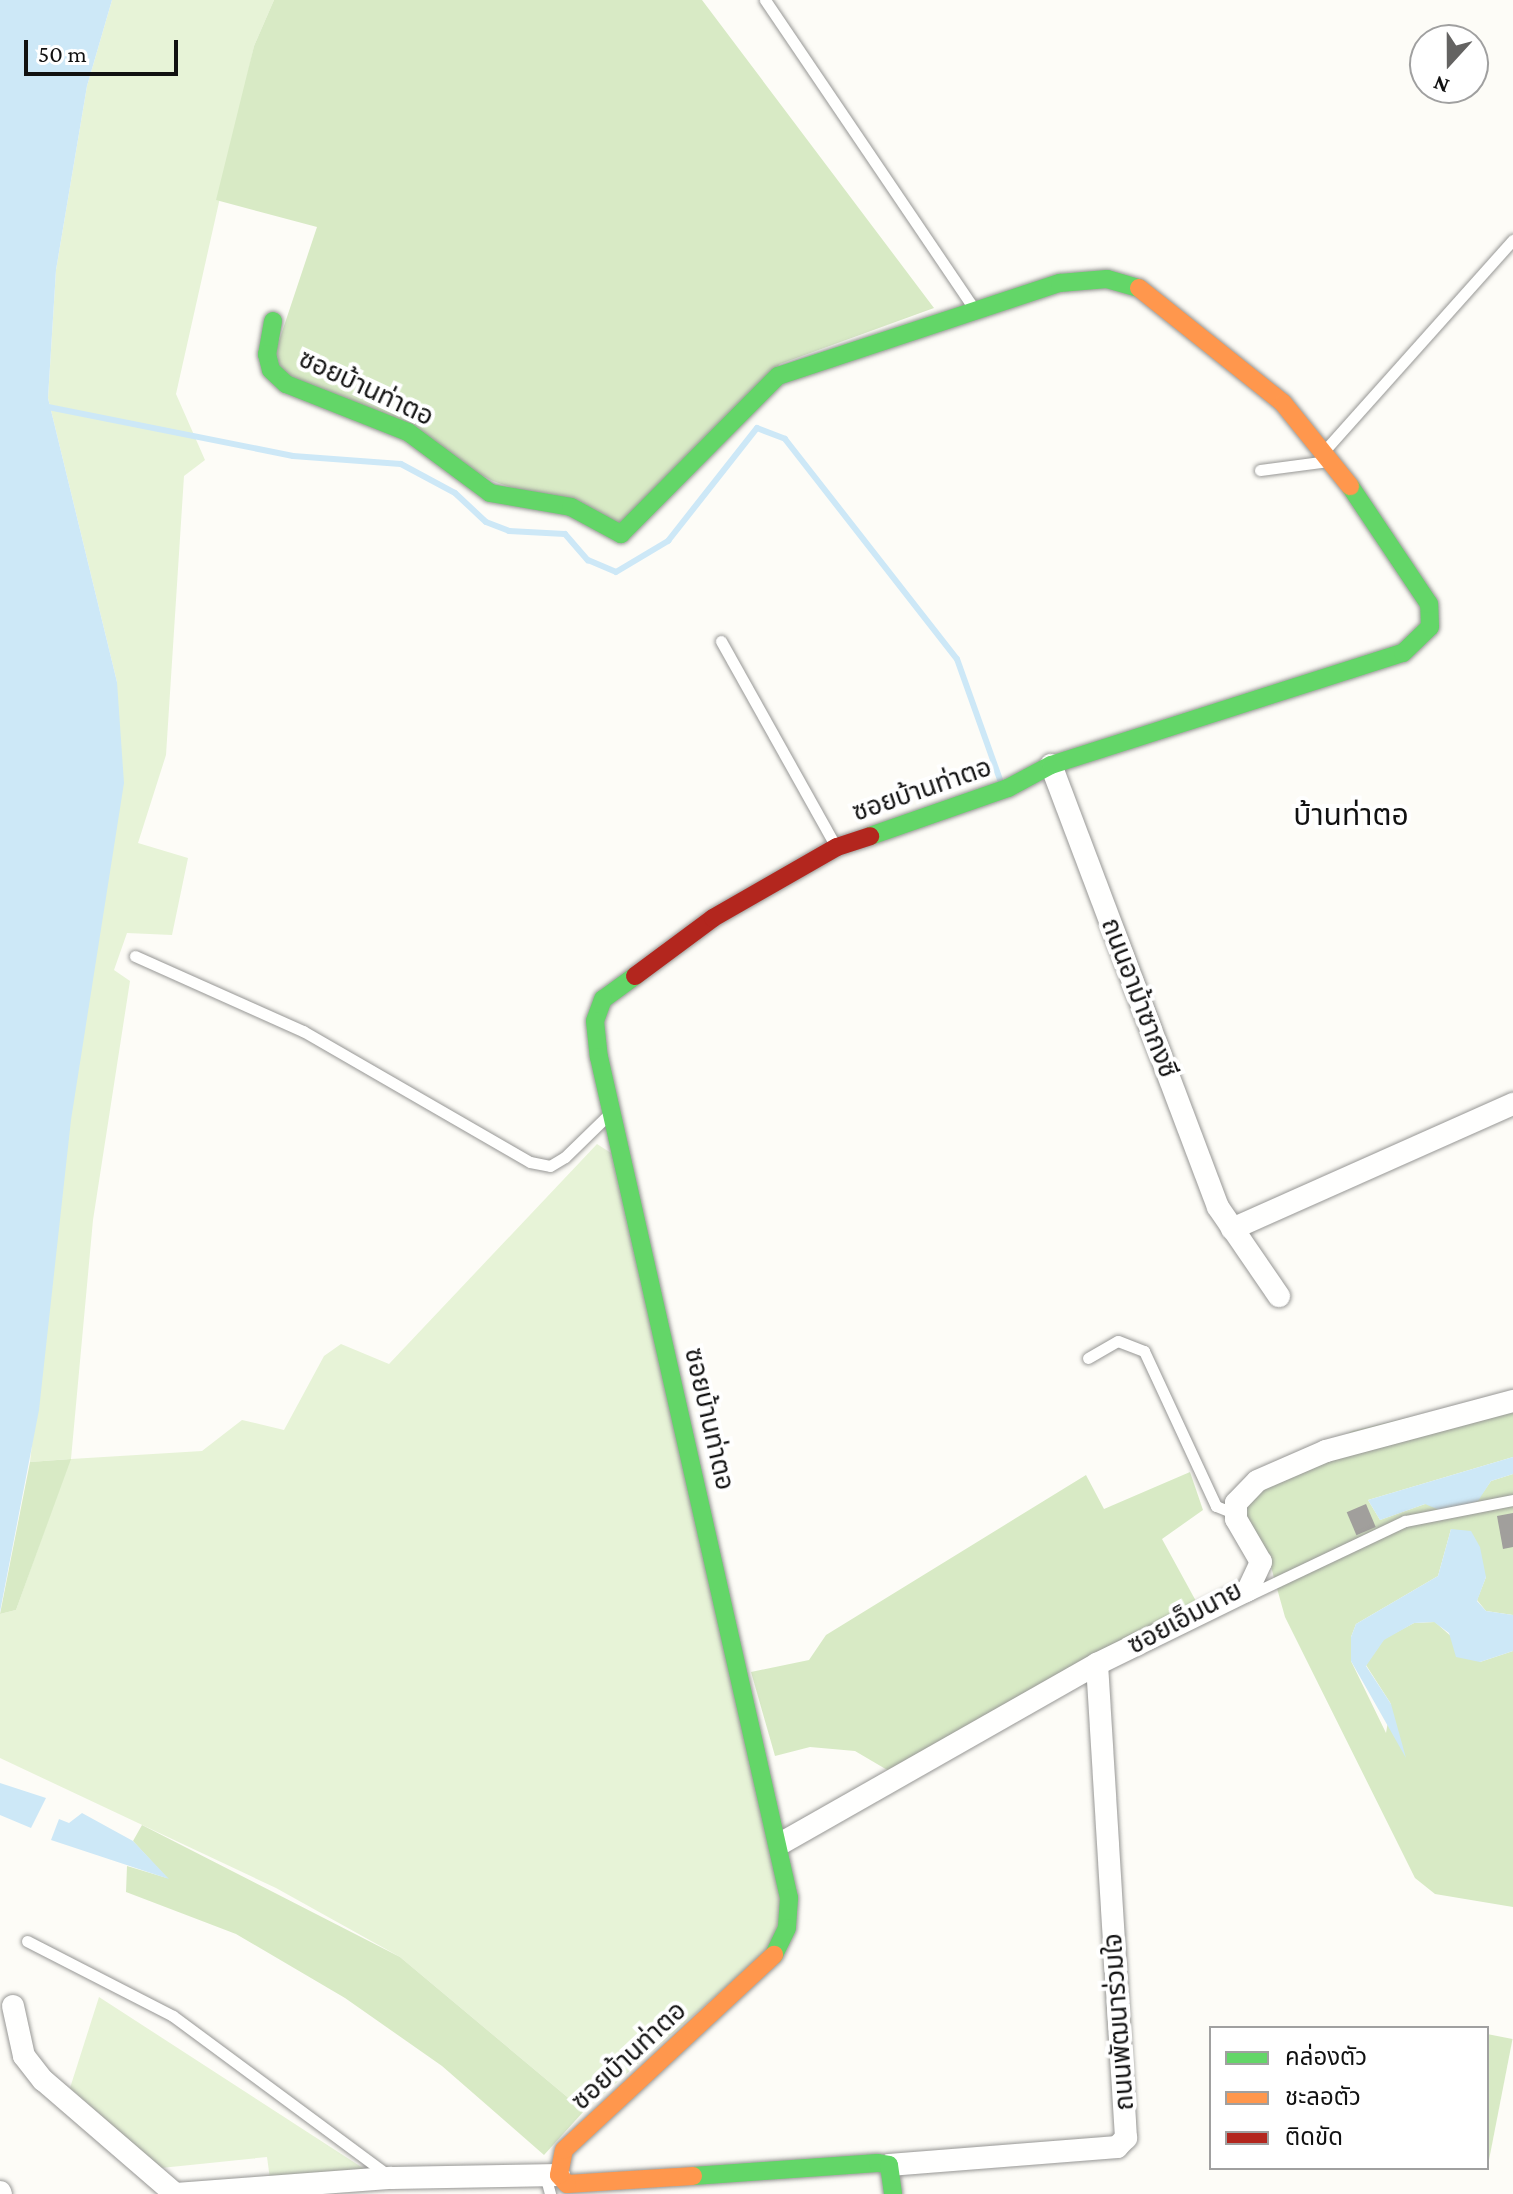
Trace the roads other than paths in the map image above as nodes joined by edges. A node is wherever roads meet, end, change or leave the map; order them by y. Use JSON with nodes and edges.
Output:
{"nodes":[{"id":1,"x":765,"y":0,"type":"edge"},
{"id":2,"x":1513,"y":240,"type":"edge"},
{"id":3,"x":976,"y":310,"type":"junction"},
{"id":4,"x":273,"y":321,"type":"dead end"},
{"id":5,"x":1328,"y":455,"type":"junction"},
{"id":6,"x":1260,"y":470,"type":"dead end"},
{"id":7,"x":721,"y":641,"type":"dead end"},
{"id":8,"x":1051,"y":765,"type":"junction"},
{"id":9,"x":837,"y":847,"type":"junction"},
{"id":10,"x":135,"y":956,"type":"dead end"},
{"id":11,"x":1513,"y":1104,"type":"edge"},
{"id":12,"x":611,"y":1111,"type":"junction"},
{"id":13,"x":1232,"y":1229,"type":"junction"},
{"id":14,"x":1279,"y":1296,"type":"dead end"},
{"id":15,"x":1088,"y":1358,"type":"dead end"},
{"id":16,"x":1513,"y":1401,"type":"edge"},
{"id":17,"x":1513,"y":1500,"type":"edge"},
{"id":18,"x":1236,"y":1514,"type":"junction"},
{"id":19,"x":1097,"y":1668,"type":"junction"},
{"id":20,"x":780,"y":1844,"type":"junction"},
{"id":21,"x":27,"y":1941,"type":"dead end"},
{"id":22,"x":13,"y":2006,"type":"dead end"},
{"id":23,"x":889,"y":2165,"type":"junction"},
{"id":24,"x":391,"y":2178,"type":"junction"},
{"id":25,"x":551,"y":2181,"type":"edge"},
{"id":26,"x":243,"y":2191,"type":"edge"},
{"id":27,"x":175,"y":2194,"type":"edge"},
{"id":28,"x":893,"y":2194,"type":"edge"}],
"edges":[{"from":1,"to":3,"type":"lane"},
{"from":2,"to":5,"type":"lane"},
{"from":3,"to":4,"type":"street","name":"ซอยบ้านท่าตอ"},
{"from":3,"to":5,"type":"street","name":"ซอยบ้านท่าตอ"},
{"from":5,"to":6,"type":"lane"},
{"from":5,"to":8,"type":"street","name":"ซอยบ้านท่าตอ"},
{"from":7,"to":9,"type":"lane"},
{"from":8,"to":9,"type":"street","name":"ซอยบ้านท่าตอ"},
{"from":8,"to":13,"type":"street","name":"ถนนอาม้าซากงซี"},
{"from":9,"to":12,"type":"street","name":"ซอยบ้านท่าตอ"},
{"from":10,"to":12,"type":"lane"},
{"from":11,"to":13,"type":"street"},
{"from":12,"to":20,"type":"street","name":"ซอยบ้านท่าตอ"},
{"from":13,"to":14,"type":"street","name":"ถนนอาม้าซากงซี"},
{"from":15,"to":18,"type":"lane"},
{"from":16,"to":18,"type":"street"},
{"from":17,"to":19,"type":"lane"},
{"from":18,"to":19,"type":"street","name":"ซอยเอ็มนาย"},
{"from":19,"to":20,"type":"street","name":"ซอยเอ็มนาย"},
{"from":19,"to":23,"type":"street","name":"ถนนพัฒนาร่วมใจ"},
{"from":20,"to":25,"type":"street","name":"ซอยบ้านท่าตอ"},
{"from":21,"to":24,"type":"lane"},
{"from":22,"to":27,"type":"street"},
{"from":23,"to":25,"type":"street"},
{"from":23,"to":28,"type":"street"},
{"from":24,"to":25,"type":"street"},
{"from":24,"to":26,"type":"street"},
{"from":26,"to":27,"type":"street"}]}
